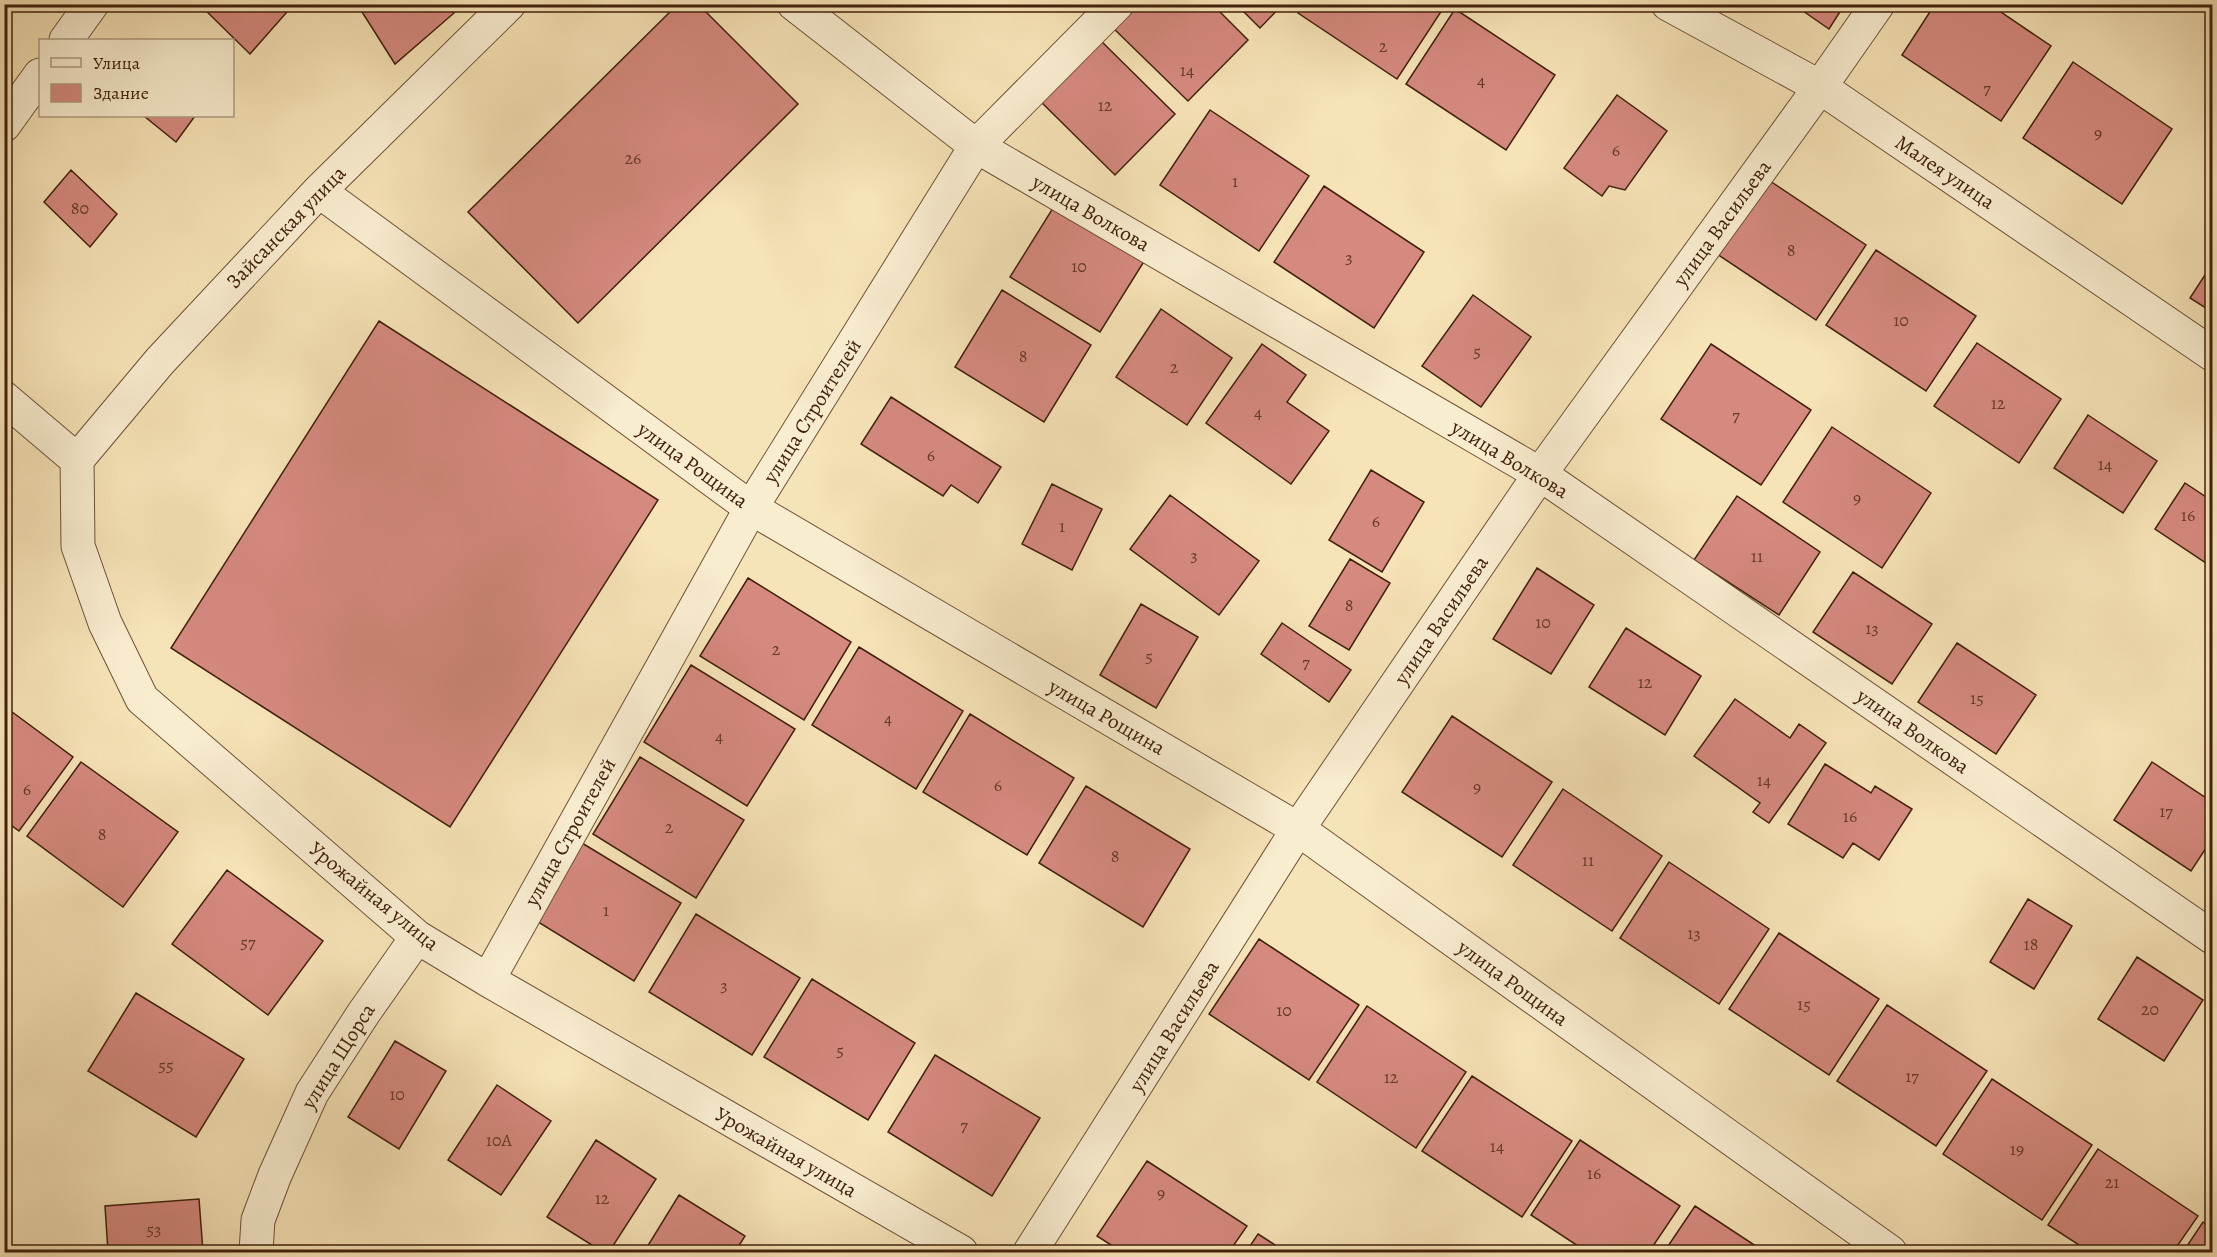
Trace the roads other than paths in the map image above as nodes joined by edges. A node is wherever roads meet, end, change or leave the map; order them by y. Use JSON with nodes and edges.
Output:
{"nodes":[{"id":1,"x":92,"y":4,"type":"edge"},
{"id":2,"x":509,"y":4,"type":"edge"},
{"id":3,"x":794,"y":4,"type":"edge"},
{"id":4,"x":1117,"y":4,"type":"edge"},
{"id":5,"x":1668,"y":4,"type":"edge"},
{"id":6,"x":1878,"y":4,"type":"edge"},
{"id":7,"x":67,"y":39,"type":"edge"},
{"id":8,"x":39,"y":76,"type":"edge"},
{"id":9,"x":1820,"y":87,"type":"junction"},
{"id":10,"x":4,"y":125,"type":"edge"},
{"id":11,"x":976,"y":146,"type":"junction"},
{"id":12,"x":319,"y":191,"type":"junction"},
{"id":13,"x":2212,"y":354,"type":"edge"},
{"id":14,"x":6,"y":401,"type":"edge"},
{"id":15,"x":77,"y":460,"type":"junction"},
{"id":16,"x":1540,"y":474,"type":"junction"},
{"id":17,"x":752,"y":508,"type":"junction"},
{"id":18,"x":1298,"y":829,"type":"junction"},
{"id":19,"x":417,"y":937,"type":"junction"},
{"id":20,"x":2212,"y":938,"type":"edge"},
{"id":21,"x":488,"y":980,"type":"junction"},
{"id":22,"x":256,"y":1252,"type":"edge"},
{"id":23,"x":961,"y":1252,"type":"edge"},
{"id":24,"x":1030,"y":1252,"type":"edge"},
{"id":25,"x":1890,"y":1252,"type":"edge"}],
"edges":[{"from":1,"to":7,"type":"street"},
{"from":2,"to":12,"type":"street","name":"Зайсанская улица"},
{"from":3,"to":11,"type":"street","name":"улица Волкова"},
{"from":4,"to":11,"type":"street","name":"улица Строителей"},
{"from":5,"to":9,"type":"street","name":"Малея улица"},
{"from":6,"to":9,"type":"street","name":"улица Васильева"},
{"from":8,"to":10,"type":"street"},
{"from":9,"to":13,"type":"street","name":"Малея улица"},
{"from":9,"to":16,"type":"street","name":"улица Васильева"},
{"from":11,"to":16,"type":"street","name":"улица Волкова"},
{"from":11,"to":17,"type":"street","name":"улица Строителей"},
{"from":12,"to":15,"type":"street","name":"Зайсанская улица"},
{"from":12,"to":17,"type":"street","name":"улица Рощина"},
{"from":14,"to":15,"type":"street"},
{"from":15,"to":19,"type":"street","name":"Урожайная улица"},
{"from":16,"to":18,"type":"street","name":"улица Васильева"},
{"from":16,"to":20,"type":"street","name":"улица Волкова"},
{"from":17,"to":18,"type":"street","name":"улица Рощина"},
{"from":17,"to":21,"type":"street","name":"улица Строителей"},
{"from":18,"to":24,"type":"street","name":"улица Васильева"},
{"from":18,"to":25,"type":"street","name":"улица Рощина"},
{"from":19,"to":21,"type":"street","name":"Урожайная улица"},
{"from":19,"to":22,"type":"street","name":"улица Щорса"},
{"from":21,"to":23,"type":"street","name":"Урожайная улица"}]}
